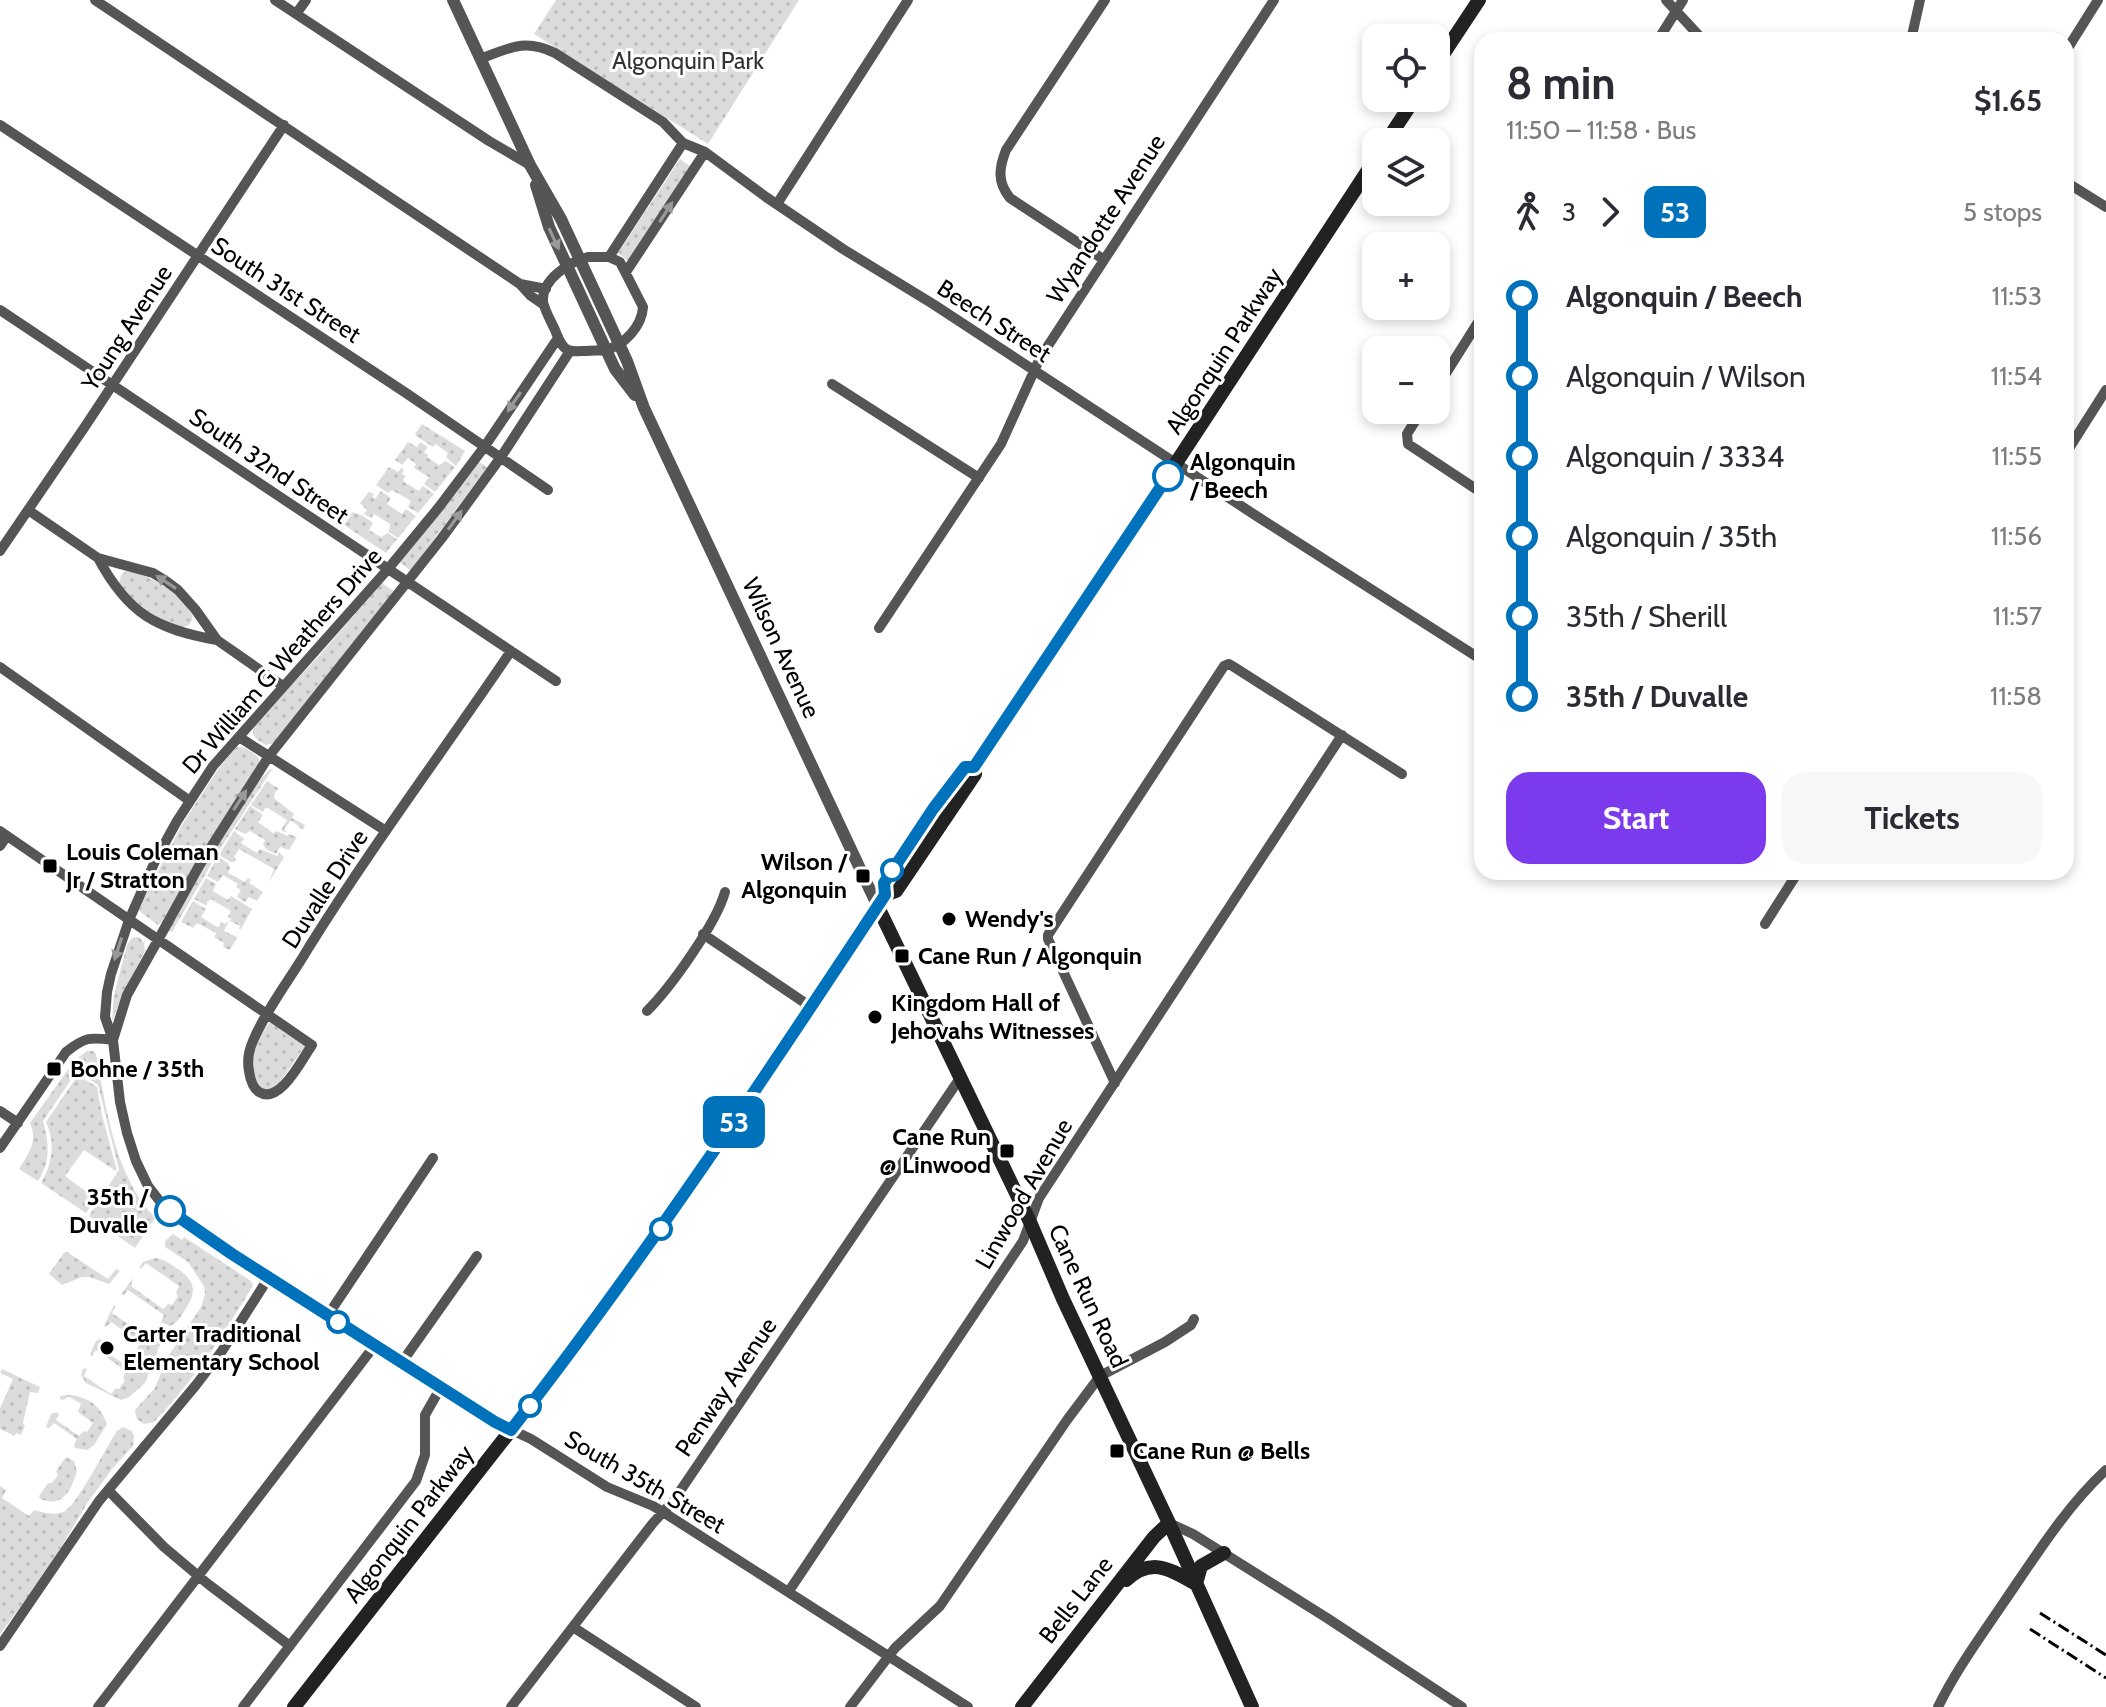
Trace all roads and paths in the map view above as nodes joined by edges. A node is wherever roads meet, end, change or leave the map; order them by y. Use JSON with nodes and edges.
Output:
{"nodes":[{"id":1,"x":95,"y":0,"type":"edge"},
{"id":2,"x":275,"y":0,"type":"edge"},
{"id":3,"x":306,"y":0,"type":"edge"},
{"id":4,"x":453,"y":0,"type":"edge"},
{"id":5,"x":908,"y":0,"type":"edge"},
{"id":6,"x":1105,"y":0,"type":"edge"},
{"id":7,"x":1274,"y":0,"type":"edge"},
{"id":8,"x":1479,"y":0,"type":"edge"},
{"id":9,"x":1666,"y":0,"type":"edge"},
{"id":10,"x":1683,"y":0,"type":"edge"},
{"id":11,"x":1920,"y":0,"type":"edge"},
{"id":12,"x":2098,"y":0,"type":"edge"},
{"id":13,"x":1676,"y":11,"type":"junction"},
{"id":14,"x":296,"y":14,"type":"junction"},
{"id":15,"x":1663,"y":32,"type":"edge"},
{"id":16,"x":1696,"y":32,"type":"edge"},
{"id":17,"x":1913,"y":32,"type":"edge"},
{"id":18,"x":2074,"y":38,"type":"edge"},
{"id":19,"x":1450,"y":44,"type":"edge"},
{"id":20,"x":480,"y":59,"type":"junction"},
{"id":21,"x":0,"y":125,"type":"edge"},
{"id":22,"x":284,"y":125,"type":"junction"},
{"id":23,"x":683,"y":143,"type":"junction"},
{"id":24,"x":705,"y":152,"type":"junction"},
{"id":25,"x":530,"y":165,"type":"junction"},
{"id":26,"x":1362,"y":179,"type":"edge"},
{"id":27,"x":2074,"y":187,"type":"edge"},
{"id":28,"x":777,"y":204,"type":"junction"},
{"id":29,"x":2106,"y":207,"type":"edge"},
{"id":30,"x":198,"y":256,"type":"junction"},
{"id":31,"x":609,"y":257,"type":"junction"},
{"id":32,"x":580,"y":259,"type":"junction"},
{"id":33,"x":1103,"y":259,"type":"junction"},
{"id":34,"x":567,"y":266,"type":"junction"},
{"id":35,"x":626,"y":272,"type":"junction"},
{"id":36,"x":520,"y":284,"type":"junction"},
{"id":37,"x":546,"y":289,"type":"junction"},
{"id":38,"x":544,"y":305,"type":"junction"},
{"id":39,"x":0,"y":310,"type":"edge"},
{"id":40,"x":1474,"y":329,"type":"edge"},
{"id":41,"x":558,"y":338,"type":"junction"},
{"id":42,"x":619,"y":343,"type":"junction"},
{"id":43,"x":607,"y":350,"type":"junction"},
{"id":44,"x":570,"y":351,"type":"junction"},
{"id":45,"x":1450,"y":367,"type":"edge"},
{"id":46,"x":1034,"y":371,"type":"junction"},
{"id":47,"x":832,"y":384,"type":"dead end"},
{"id":48,"x":112,"y":385,"type":"junction"},
{"id":49,"x":2106,"y":390,"type":"edge"},
{"id":50,"x":644,"y":408,"type":"junction"},
{"id":51,"x":1413,"y":424,"type":"edge"},
{"id":52,"x":2074,"y":440,"type":"edge"},
{"id":53,"x":485,"y":446,"type":"junction"},
{"id":54,"x":501,"y":457,"type":"junction"},
{"id":55,"x":1177,"y":463,"type":"junction"},
{"id":56,"x":979,"y":478,"type":"junction"},
{"id":57,"x":1474,"y":488,"type":"edge"},
{"id":58,"x":548,"y":490,"type":"dead end"},
{"id":59,"x":28,"y":510,"type":"junction"},
{"id":60,"x":0,"y":551,"type":"edge"},
{"id":61,"x":98,"y":558,"type":"junction"},
{"id":62,"x":388,"y":569,"type":"junction"},
{"id":63,"x":408,"y":582,"type":"junction"},
{"id":64,"x":879,"y":628,"type":"dead end"},
{"id":65,"x":217,"y":640,"type":"junction"},
{"id":66,"x":511,"y":651,"type":"junction"},
{"id":67,"x":1474,"y":655,"type":"edge"},
{"id":68,"x":0,"y":667,"type":"edge"},
{"id":69,"x":556,"y":681,"type":"dead end"},
{"id":70,"x":283,"y":686,"type":"junction"},
{"id":71,"x":1342,"y":735,"type":"junction"},
{"id":72,"x":239,"y":737,"type":"junction"},
{"id":73,"x":269,"y":756,"type":"junction"},
{"id":74,"x":1402,"y":774,"type":"dead end"},
{"id":75,"x":190,"y":801,"type":"junction"},
{"id":76,"x":386,"y":831,"type":"junction"},
{"id":77,"x":3,"y":834,"type":"edge"},
{"id":78,"x":0,"y":846,"type":"edge"},
{"id":79,"x":1793,"y":880,"type":"edge"},
{"id":80,"x":725,"y":892,"type":"dead end"},
{"id":81,"x":882,"y":901,"type":"junction"},
{"id":82,"x":129,"y":920,"type":"junction"},
{"id":83,"x":1765,"y":924,"type":"dead end"},
{"id":84,"x":703,"y":934,"type":"junction"},
{"id":85,"x":158,"y":940,"type":"junction"},
{"id":86,"x":811,"y":1007,"type":"junction"},
{"id":87,"x":647,"y":1011,"type":"dead end"},
{"id":88,"x":268,"y":1014,"type":"junction"},
{"id":89,"x":113,"y":1040,"type":"junction"},
{"id":90,"x":960,"y":1078,"type":"junction"},
{"id":91,"x":1115,"y":1083,"type":"junction"},
{"id":92,"x":0,"y":1111,"type":"edge"},
{"id":93,"x":18,"y":1123,"type":"junction"},
{"id":94,"x":0,"y":1148,"type":"edge"},
{"id":95,"x":433,"y":1158,"type":"dead end"},
{"id":96,"x":147,"y":1182,"type":"joint"},
{"id":97,"x":1030,"y":1222,"type":"junction"},
{"id":98,"x":477,"y":1256,"type":"dead end"},
{"id":99,"x":269,"y":1277,"type":"junction"},
{"id":100,"x":328,"y":1315,"type":"junction"},
{"id":101,"x":1194,"y":1319,"type":"dead end"},
{"id":102,"x":375,"y":1345,"type":"junction"},
{"id":103,"x":402,"y":1362,"type":"junction"},
{"id":104,"x":1100,"y":1376,"type":"junction"},
{"id":105,"x":441,"y":1387,"type":"junction"},
{"id":106,"x":511,"y":1430,"type":"junction"},
{"id":107,"x":2106,"y":1470,"type":"edge"},
{"id":108,"x":108,"y":1490,"type":"junction"},
{"id":109,"x":663,"y":1512,"type":"junction"},
{"id":110,"x":1169,"y":1523,"type":"junction"},
{"id":111,"x":1224,"y":1553,"type":"junction"},
{"id":112,"x":199,"y":1576,"type":"junction"},
{"id":113,"x":1196,"y":1584,"type":"junction"},
{"id":114,"x":789,"y":1591,"type":"junction"},
{"id":115,"x":1105,"y":1599,"type":"junction"},
{"id":116,"x":573,"y":1627,"type":"junction"},
{"id":117,"x":0,"y":1646,"type":"edge"},
{"id":118,"x":290,"y":1646,"type":"junction"},
{"id":119,"x":889,"y":1656,"type":"junction"},
{"id":120,"x":98,"y":1707,"type":"edge"},
{"id":121,"x":243,"y":1707,"type":"edge"},
{"id":122,"x":294,"y":1707,"type":"edge"},
{"id":123,"x":511,"y":1707,"type":"edge"},
{"id":124,"x":696,"y":1707,"type":"edge"},
{"id":125,"x":850,"y":1707,"type":"edge"},
{"id":126,"x":968,"y":1707,"type":"edge"},
{"id":127,"x":1022,"y":1707,"type":"edge"},
{"id":128,"x":1252,"y":1707,"type":"edge"},
{"id":129,"x":1462,"y":1707,"type":"edge"},
{"id":130,"x":1938,"y":1707,"type":"edge"}],
"edges":[{"from":1,"to":22,"type":"street"},
{"from":2,"to":14,"type":"street"},
{"from":3,"to":14,"type":"street"},
{"from":4,"to":20,"type":"street","name":"Wilson Avenue"},
{"from":5,"to":28,"type":"street"},
{"from":6,"to":33,"type":"street"},
{"from":7,"to":33,"type":"street","name":"Wyandotte Avenue"},
{"from":8,"to":19,"type":"main road"},
{"from":9,"to":13,"type":"street"},
{"from":10,"to":13,"type":"street"},
{"from":11,"to":17,"type":"street"},
{"from":12,"to":18,"type":"street"},
{"from":13,"to":15,"type":"street"},
{"from":13,"to":16,"type":"street"},
{"from":14,"to":25,"type":"street"},
{"from":20,"to":23,"type":"street","name":"Beech Street"},
{"from":20,"to":25,"type":"street","name":"Wilson Avenue"},
{"from":21,"to":30,"type":"street","name":"South 31st Street"},
{"from":22,"to":30,"type":"street","name":"Young Avenue"},
{"from":22,"to":36,"type":"street"},
{"from":23,"to":24,"type":"street","name":"Beech Street"},
{"from":23,"to":31,"type":"street"},
{"from":24,"to":28,"type":"street","name":"Beech Street"},
{"from":35,"to":24,"type":"street","one_way":true},
{"from":25,"to":32,"type":"street","name":"Wilson Avenue"},
{"from":25,"to":34,"type":"street","name":"Wilson Avenue","one_way":true},
{"from":26,"to":55,"type":"main road","name":"Algonquin Parkway"},
{"from":27,"to":29,"type":"street"},
{"from":28,"to":46,"type":"street","name":"Beech Street"},
{"from":30,"to":48,"type":"street","name":"Young Avenue"},
{"from":30,"to":53,"type":"street","name":"South 31st Street"},
{"from":31,"to":32,"type":"street"},
{"from":31,"to":35,"type":"street"},
{"from":32,"to":34,"type":"street"},
{"from":32,"to":42,"type":"street","name":"Wilson Avenue"},
{"from":33,"to":46,"type":"street","name":"Wyandotte Avenue"},
{"from":34,"to":37,"type":"street"},
{"from":34,"to":43,"type":"street","name":"Wilson Avenue"},
{"from":35,"to":42,"type":"street"},
{"from":36,"to":37,"type":"street"},
{"from":36,"to":38,"type":"street"},
{"from":37,"to":38,"type":"street"},
{"from":38,"to":41,"type":"street"},
{"from":39,"to":48,"type":"street","name":"South 32nd Street"},
{"from":40,"to":45,"type":"street"},
{"from":41,"to":44,"type":"street"},
{"from":41,"to":53,"type":"street","name":"Dr William G Weathers Drive","one_way":true},
{"from":42,"to":43,"type":"street"},
{"from":42,"to":50,"type":"street","name":"Wilson Avenue"},
{"from":43,"to":44,"type":"street"},
{"from":43,"to":50,"type":"street","name":"Wilson Avenue"},
{"from":44,"to":54,"type":"street","name":"Dr William G Weathers Drive"},
{"from":46,"to":55,"type":"street","name":"Beech Street"},
{"from":46,"to":56,"type":"street","name":"Wyandotte Avenue"},
{"from":47,"to":56,"type":"street"},
{"from":48,"to":59,"type":"street","name":"Young Avenue"},
{"from":48,"to":62,"type":"street","name":"South 32nd Street"},
{"from":49,"to":52,"type":"street"},
{"from":50,"to":81,"type":"street","name":"Wilson Avenue"},
{"from":51,"to":57,"type":"street"},
{"from":53,"to":54,"type":"street","name":"South 31st Street"},
{"from":53,"to":62,"type":"street","name":"Dr William G Weathers Drive"},
{"from":54,"to":58,"type":"street","name":"South 31st Street"},
{"from":63,"to":54,"type":"street","name":"Dr William G Weathers Drive","one_way":true},
{"from":55,"to":67,"type":"street","name":"Beech Street"},
{"from":55,"to":81,"type":"main road","name":"Algonquin Parkway"},
{"from":56,"to":64,"type":"street","name":"Wyandotte Avenue"},
{"from":59,"to":60,"type":"street","name":"Young Avenue"},
{"from":59,"to":61,"type":"street"},
{"from":65,"to":61,"type":"street","one_way":true},
{"from":61,"to":65,"type":"street"},
{"from":62,"to":63,"type":"street","name":"South 32nd Street"},
{"from":62,"to":70,"type":"street","name":"Dr William G Weathers Drive"},
{"from":63,"to":66,"type":"street","name":"South 32nd Street"},
{"from":63,"to":73,"type":"street","name":"Dr William G Weathers Drive"},
{"from":65,"to":70,"type":"street"},
{"from":66,"to":69,"type":"street","name":"South 32nd Street"},
{"from":66,"to":76,"type":"street","name":"Duvalle Drive"},
{"from":68,"to":75,"type":"street"},
{"from":70,"to":72,"type":"street","name":"Dr William G Weathers Drive"},
{"from":71,"to":74,"type":"street"},
{"from":71,"to":91,"type":"street","name":"Linwood Avenue"},
{"from":71,"to":91,"type":"street"},
{"from":72,"to":73,"type":"street"},
{"from":72,"to":75,"type":"street","name":"Dr William G Weathers Drive"},
{"from":73,"to":76,"type":"street"},
{"from":85,"to":73,"type":"street","name":"Dr William G Weathers Drive","one_way":true},
{"from":75,"to":82,"type":"street","name":"Dr William G Weathers Drive"},
{"from":76,"to":88,"type":"street","name":"Duvalle Drive"},
{"from":77,"to":78,"type":"street"},
{"from":77,"to":82,"type":"street"},
{"from":79,"to":83,"type":"street"},
{"from":80,"to":84,"type":"street"},
{"from":81,"to":86,"type":"main road","name":"Algonquin Parkway"},
{"from":81,"to":90,"type":"main road","name":"Cane Run Road"},
{"from":82,"to":85,"type":"street"},
{"from":82,"to":89,"type":"street","name":"Dr William G Weathers Drive","one_way":true},
{"from":84,"to":86,"type":"street"},
{"from":84,"to":87,"type":"street"},
{"from":85,"to":88,"type":"street"},
{"from":85,"to":89,"type":"street","name":"Dr William G Weathers Drive"},
{"from":86,"to":106,"type":"main road","name":"Algonquin Parkway"},
{"from":88,"to":88,"type":"street","name":"Duvalle Drive"},
{"from":89,"to":93,"type":"street"},
{"from":89,"to":96,"type":"street","name":"Dr William G Weathers Drive"},
{"from":90,"to":97,"type":"main road","name":"Cane Run Road"},
{"from":90,"to":109,"type":"street","name":"Penway Avenue"},
{"from":91,"to":97,"type":"street","name":"Linwood Avenue"},
{"from":92,"to":93,"type":"street"},
{"from":93,"to":94,"type":"street"},
{"from":95,"to":100,"type":"street"},
{"from":96,"to":99,"type":"street","name":"South 35th Street"},
{"from":97,"to":104,"type":"main road","name":"Cane Run Road"},
{"from":97,"to":114,"type":"street","name":"Linwood Avenue"},
{"from":98,"to":103,"type":"street"},
{"from":99,"to":100,"type":"street","name":"South 35th Street"},
{"from":99,"to":108,"type":"street"},
{"from":100,"to":102,"type":"street","name":"South 35th Street"},
{"from":101,"to":104,"type":"street"},
{"from":102,"to":103,"type":"street","name":"South 35th Street"},
{"from":102,"to":112,"type":"street"},
{"from":103,"to":105,"type":"street","name":"South 35th Street"},
{"from":104,"to":110,"type":"main road","name":"Cane Run Road"},
{"from":104,"to":119,"type":"street"},
{"from":105,"to":106,"type":"street","name":"South 35th Street"},
{"from":105,"to":118,"type":"street"},
{"from":106,"to":109,"type":"street","name":"South 35th Street"},
{"from":106,"to":122,"type":"main road","name":"Algonquin Parkway"},
{"from":107,"to":130,"type":"street"},
{"from":108,"to":112,"type":"street"},
{"from":108,"to":117,"type":"street"},
{"from":109,"to":114,"type":"street","name":"South 35th Street"},
{"from":109,"to":116,"type":"street","name":"Penway Avenue"},
{"from":110,"to":111,"type":"street"},
{"from":110,"to":113,"type":"main road","name":"Cane Run Road"},
{"from":110,"to":115,"type":"main road","name":"Bells Lane"},
{"from":111,"to":113,"type":"main road"},
{"from":111,"to":129,"type":"street"},
{"from":112,"to":118,"type":"street"},
{"from":112,"to":120,"type":"street"},
{"from":113,"to":115,"type":"main road"},
{"from":113,"to":128,"type":"main road","name":"Cane Run Road"},
{"from":114,"to":119,"type":"street","name":"South 35th Street"},
{"from":115,"to":127,"type":"main road","name":"Bells Lane"},
{"from":116,"to":123,"type":"street","name":"Penway Avenue"},
{"from":116,"to":124,"type":"street"},
{"from":118,"to":121,"type":"street"},
{"from":119,"to":125,"type":"street"},
{"from":119,"to":126,"type":"street","name":"South 35th Street"}]}
